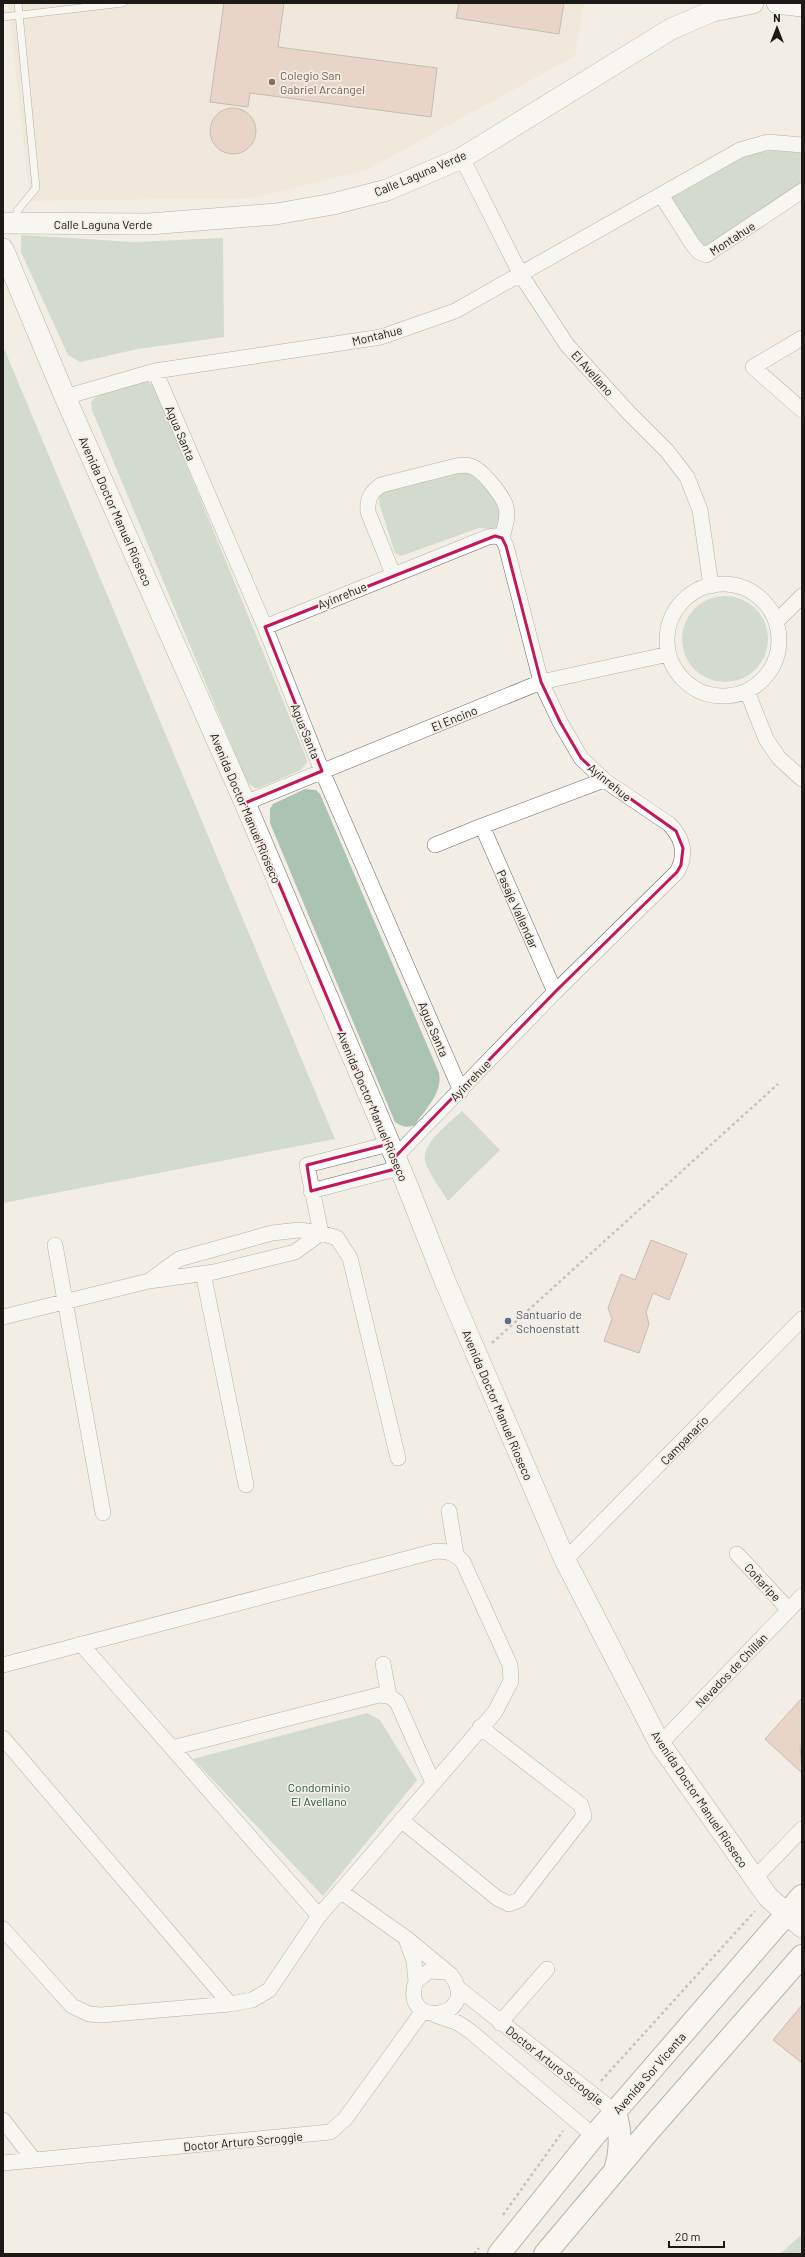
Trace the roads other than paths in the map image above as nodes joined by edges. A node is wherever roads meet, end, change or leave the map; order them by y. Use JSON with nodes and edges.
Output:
{"nodes":[{"id":1,"x":18,"y":3,"type":"edge"},
{"id":2,"x":123,"y":3,"type":"edge"},
{"id":3,"x":753,"y":3,"type":"edge"},
{"id":4,"x":777,"y":3,"type":"edge"},
{"id":5,"x":802,"y":6,"type":"edge"},
{"id":6,"x":20,"y":15,"type":"junction"},
{"id":7,"x":3,"y":17,"type":"edge"},
{"id":8,"x":802,"y":145,"type":"edge"},
{"id":9,"x":462,"y":158,"type":"junction"},
{"id":10,"x":802,"y":191,"type":"edge"},
{"id":11,"x":661,"y":195,"type":"junction"},
{"id":12,"x":10,"y":223,"type":"edge"},
{"id":13,"x":3,"y":249,"type":"edge"},
{"id":14,"x":521,"y":275,"type":"junction"},
{"id":15,"x":802,"y":338,"type":"edge"},
{"id":16,"x":155,"y":371,"type":"junction"},
{"id":17,"x":66,"y":397,"type":"junction"},
{"id":18,"x":802,"y":410,"type":"edge"},
{"id":19,"x":502,"y":538,"type":"junction"},
{"id":20,"x":393,"y":574,"type":"junction"},
{"id":21,"x":711,"y":586,"type":"junction"},
{"id":22,"x":802,"y":596,"type":"edge"},
{"id":23,"x":776,"y":622,"type":"junction"},
{"id":24,"x":265,"y":627,"type":"junction"},
{"id":25,"x":669,"y":654,"type":"junction"},
{"id":26,"x":542,"y":682,"type":"junction"},
{"id":27,"x":747,"y":691,"type":"junction"},
{"id":28,"x":322,"y":771,"type":"junction"},
{"id":29,"x":802,"y":779,"type":"edge"},
{"id":30,"x":604,"y":780,"type":"junction"},
{"id":31,"x":245,"y":803,"type":"junction"},
{"id":32,"x":482,"y":826,"type":"junction"},
{"id":33,"x":435,"y":845,"type":"dead end"},
{"id":34,"x":554,"y":992,"type":"junction"},
{"id":35,"x":461,"y":1091,"type":"junction"},
{"id":36,"x":394,"y":1156,"type":"junction"},
{"id":37,"x":311,"y":1191,"type":"junction"},
{"id":38,"x":322,"y":1232,"type":"junction"},
{"id":39,"x":55,"y":1245,"type":"dead end"},
{"id":40,"x":203,"y":1273,"type":"junction"},
{"id":41,"x":149,"y":1281,"type":"junction"},
{"id":42,"x":65,"y":1301,"type":"junction"},
{"id":43,"x":3,"y":1317,"type":"edge"},
{"id":44,"x":802,"y":1319,"type":"edge"},
{"id":45,"x":398,"y":1458,"type":"dead end"},
{"id":46,"x":246,"y":1485,"type":"dead end"},
{"id":47,"x":449,"y":1512,"type":"dead end"},
{"id":48,"x":103,"y":1513,"type":"dead end"},
{"id":49,"x":456,"y":1554,"type":"junction"},
{"id":50,"x":737,"y":1554,"type":"dead end"},
{"id":51,"x":565,"y":1560,"type":"junction"},
{"id":52,"x":802,"y":1596,"type":"edge"},
{"id":53,"x":789,"y":1610,"type":"junction"},
{"id":54,"x":81,"y":1644,"type":"junction"},
{"id":55,"x":383,"y":1664,"type":"dead end"},
{"id":56,"x":3,"y":1665,"type":"edge"},
{"id":57,"x":389,"y":1696,"type":"junction"},
{"id":58,"x":480,"y":1727,"type":"junction"},
{"id":59,"x":3,"y":1738,"type":"edge"},
{"id":60,"x":660,"y":1744,"type":"junction"},
{"id":61,"x":172,"y":1748,"type":"junction"},
{"id":62,"x":432,"y":1783,"type":"junction"},
{"id":63,"x":401,"y":1820,"type":"junction"},
{"id":64,"x":802,"y":1829,"type":"edge"},
{"id":65,"x":755,"y":1878,"type":"junction"},
{"id":66,"x":340,"y":1891,"type":"junction"},
{"id":67,"x":802,"y":1896,"type":"edge"},
{"id":68,"x":319,"y":1916,"type":"junction"},
{"id":69,"x":794,"y":1921,"type":"edge"},
{"id":70,"x":3,"y":1929,"type":"edge"},
{"id":71,"x":406,"y":1938,"type":"junction"},
{"id":72,"x":802,"y":1956,"type":"edge"},
{"id":73,"x":547,"y":1968,"type":"dead end"},
{"id":74,"x":445,"y":1972,"type":"junction"},
{"id":75,"x":416,"y":1981,"type":"junction"},
{"id":76,"x":458,"y":1988,"type":"junction"},
{"id":77,"x":230,"y":2004,"type":"junction"},
{"id":78,"x":429,"y":2013,"type":"junction"},
{"id":79,"x":500,"y":2023,"type":"junction"},
{"id":80,"x":615,"y":2112,"type":"junction"},
{"id":81,"x":3,"y":2120,"type":"edge"},
{"id":82,"x":594,"y":2136,"type":"junction"},
{"id":83,"x":34,"y":2160,"type":"junction"},
{"id":84,"x":3,"y":2163,"type":"edge"},
{"id":85,"x":615,"y":2171,"type":"junction"},
{"id":86,"x":491,"y":2248,"type":"edge"},
{"id":87,"x":545,"y":2254,"type":"edge"}],
"edges":[{"from":1,"to":6,"type":"lane"},
{"from":2,"to":6,"type":"lane"},
{"from":3,"to":9,"type":"street","name":"Calle Laguna Verde"},
{"from":4,"to":5,"type":"street"},
{"from":6,"to":7,"type":"lane"},
{"from":6,"to":12,"type":"lane"},
{"from":8,"to":11,"type":"street","name":"Montahue"},
{"from":9,"to":12,"type":"street","name":"Calle Laguna Verde"},
{"from":9,"to":14,"type":"street","name":"El Avellano"},
{"from":10,"to":11,"type":"street","name":"Montahue"},
{"from":11,"to":14,"type":"street","name":"Montahue"},
{"from":13,"to":17,"type":"street","name":"Avenida Doctor Manuel Rioseco"},
{"from":14,"to":16,"type":"street","name":"Montahue"},
{"from":14,"to":21,"type":"street","name":"El Avellano"},
{"from":15,"to":18,"type":"street"},
{"from":16,"to":17,"type":"street","name":"Montahue"},
{"from":16,"to":24,"type":"street","name":"Agua Santa"},
{"from":17,"to":31,"type":"street","name":"Avenida Doctor Manuel Rioseco"},
{"from":19,"to":20,"type":"street","name":"Ayinrehue"},
{"from":19,"to":20,"type":"street"},
{"from":19,"to":26,"type":"street","name":"Ayinrehue"},
{"from":20,"to":24,"type":"street","name":"Ayinrehue"},
{"from":21,"to":23,"type":"street"},
{"from":21,"to":25,"type":"street"},
{"from":22,"to":23,"type":"street"},
{"from":23,"to":27,"type":"street"},
{"from":24,"to":28,"type":"street","name":"Agua Santa"},
{"from":25,"to":26,"type":"street","name":"El Encino"},
{"from":25,"to":27,"type":"street"},
{"from":26,"to":28,"type":"street","name":"El Encino"},
{"from":26,"to":30,"type":"street","name":"Ayinrehue"},
{"from":27,"to":29,"type":"street"},
{"from":28,"to":31,"type":"street","name":"El Encino"},
{"from":28,"to":35,"type":"street","name":"Agua Santa"},
{"from":30,"to":32,"type":"street"},
{"from":30,"to":34,"type":"street","name":"Ayinrehue"},
{"from":31,"to":36,"type":"street","name":"Avenida Doctor Manuel Rioseco"},
{"from":32,"to":33,"type":"street"},
{"from":32,"to":34,"type":"street","name":"Pasaje Vallendar"},
{"from":34,"to":35,"type":"street","name":"Ayinrehue"},
{"from":35,"to":36,"type":"street","name":"Ayinrehue"},
{"from":36,"to":37,"type":"street"},
{"from":36,"to":37,"type":"street"},
{"from":36,"to":51,"type":"street","name":"Avenida Doctor Manuel Rioseco"},
{"from":37,"to":38,"type":"street"},
{"from":38,"to":40,"type":"street"},
{"from":38,"to":41,"type":"street"},
{"from":38,"to":45,"type":"street"},
{"from":39,"to":42,"type":"street"},
{"from":40,"to":41,"type":"street"},
{"from":40,"to":46,"type":"street"},
{"from":41,"to":42,"type":"street"},
{"from":42,"to":43,"type":"street"},
{"from":42,"to":48,"type":"street"},
{"from":44,"to":51,"type":"street","name":"Campanario"},
{"from":47,"to":49,"type":"street"},
{"from":49,"to":54,"type":"street"},
{"from":49,"to":58,"type":"street"},
{"from":50,"to":53,"type":"street","name":"Coñaripe"},
{"from":51,"to":60,"type":"street","name":"Avenida Doctor Manuel Rioseco"},
{"from":52,"to":53,"type":"street","name":"Nevados de Chillán"},
{"from":53,"to":60,"type":"street","name":"Nevados de Chillán"},
{"from":54,"to":56,"type":"street"},
{"from":54,"to":61,"type":"street"},
{"from":55,"to":57,"type":"street"},
{"from":57,"to":61,"type":"street"},
{"from":57,"to":62,"type":"street"},
{"from":58,"to":62,"type":"street"},
{"from":58,"to":63,"type":"street"},
{"from":59,"to":77,"type":"street"},
{"from":60,"to":65,"type":"street","name":"Avenida Doctor Manuel Rioseco"},
{"from":61,"to":68,"type":"street"},
{"from":62,"to":63,"type":"street"},
{"from":63,"to":66,"type":"street"},
{"from":64,"to":65,"type":"street"},
{"from":65,"to":69,"type":"street","name":"Avenida Doctor Manuel Rioseco"},
{"from":66,"to":68,"type":"street"},
{"from":66,"to":71,"type":"street","name":"Doctor Arturo Scroggie"},
{"from":67,"to":69,"type":"main road","name":"Avenida Sor Vicenta"},
{"from":68,"to":77,"type":"street"},
{"from":69,"to":80,"type":"main road","name":"Avenida Sor Vicenta"},
{"from":70,"to":77,"type":"street"},
{"from":71,"to":74,"type":"street","name":"Doctor Arturo Scroggie"},
{"from":71,"to":75,"type":"street"},
{"from":72,"to":85,"type":"main road"},
{"from":73,"to":79,"type":"street"},
{"from":74,"to":75,"type":"street"},
{"from":74,"to":76,"type":"street","name":"Doctor Arturo Scroggie"},
{"from":75,"to":78,"type":"street"},
{"from":76,"to":78,"type":"street","name":"Doctor Arturo Scroggie"},
{"from":76,"to":79,"type":"street","name":"Doctor Arturo Scroggie"},
{"from":78,"to":82,"type":"street"},
{"from":78,"to":83,"type":"street","name":"Doctor Arturo Scroggie"},
{"from":79,"to":80,"type":"street","name":"Doctor Arturo Scroggie"},
{"from":80,"to":82,"type":"main road","name":"Avenida Sor Vicenta"},
{"from":80,"to":85,"type":"main road"},
{"from":81,"to":83,"type":"street"},
{"from":82,"to":86,"type":"main road","name":"Avenida Sor Vicenta"},
{"from":83,"to":84,"type":"street","name":"Doctor Arturo Scroggie"},
{"from":85,"to":87,"type":"main road"}]}
